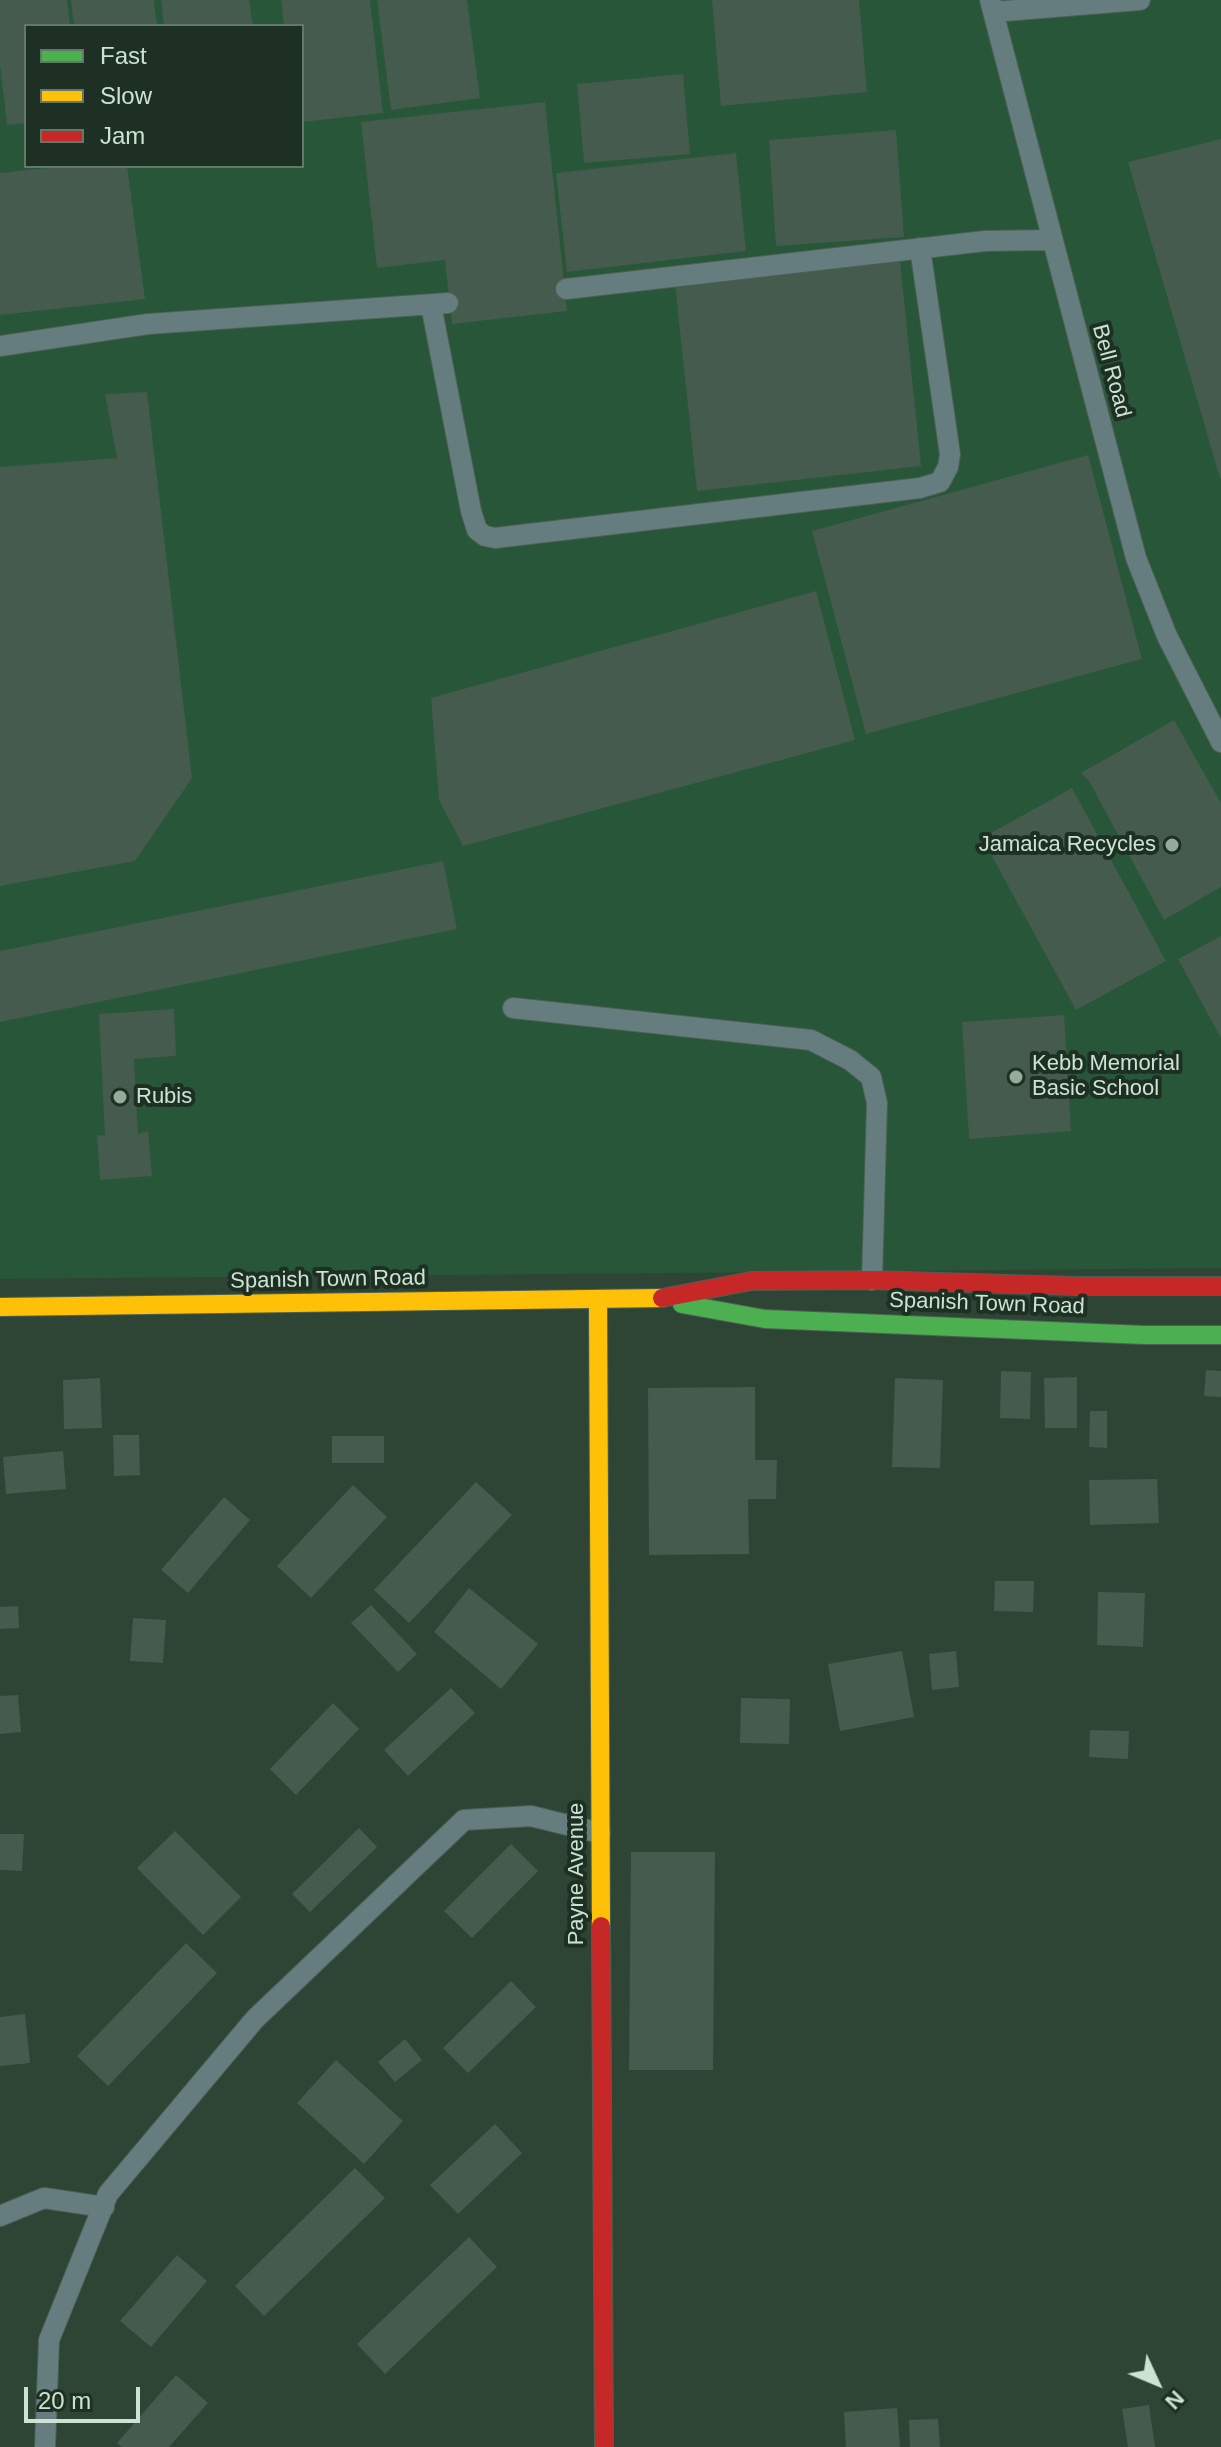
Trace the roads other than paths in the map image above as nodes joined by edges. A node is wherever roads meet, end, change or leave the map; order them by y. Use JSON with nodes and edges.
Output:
{"nodes":[{"id":1,"x":1140,"y":0,"type":"edge"},
{"id":2,"x":991,"y":6,"type":"edge"},
{"id":3,"x":1051,"y":240,"type":"junction"},
{"id":4,"x":920,"y":248,"type":"junction"},
{"id":5,"x":566,"y":289,"type":"dead end"},
{"id":6,"x":0,"y":346,"type":"edge"},
{"id":7,"x":1221,"y":742,"type":"edge"},
{"id":8,"x":513,"y":1008,"type":"dead end"},
{"id":9,"x":872,"y":1280,"type":"junction"},
{"id":10,"x":1221,"y":1286,"type":"edge"},
{"id":11,"x":656,"y":1299,"type":"junction"},
{"id":12,"x":598,"y":1301,"type":"junction"},
{"id":13,"x":0,"y":1307,"type":"edge"},
{"id":14,"x":1221,"y":1335,"type":"edge"},
{"id":15,"x":600,"y":1833,"type":"junction"},
{"id":16,"x":104,"y":2207,"type":"junction"},
{"id":17,"x":0,"y":2216,"type":"edge"},
{"id":18,"x":45,"y":2447,"type":"edge"},
{"id":19,"x":604,"y":2447,"type":"edge"}],
"edges":[{"from":1,"to":2,"type":"lane"},
{"from":2,"to":3,"type":"lane","name":"Bell Road"},
{"from":3,"to":4,"type":"lane"},
{"from":3,"to":7,"type":"lane","name":"Bell Road"},
{"from":4,"to":5,"type":"lane"},
{"from":4,"to":6,"type":"lane"},
{"from":8,"to":9,"type":"lane"},
{"from":9,"to":10,"type":"main road","name":"Spanish Town Road"},
{"from":9,"to":11,"type":"main road","name":"Spanish Town Road"},
{"from":11,"to":12,"type":"main road","name":"Spanish Town Road"},
{"from":11,"to":14,"type":"main road","name":"Spanish Town Road"},
{"from":12,"to":13,"type":"main road","name":"Spanish Town Road"},
{"from":12,"to":15,"type":"main road","name":"Payne Avenue"},
{"from":15,"to":16,"type":"lane"},
{"from":15,"to":19,"type":"main road","name":"Payne Avenue"},
{"from":16,"to":17,"type":"lane"},
{"from":16,"to":18,"type":"lane"}]}
